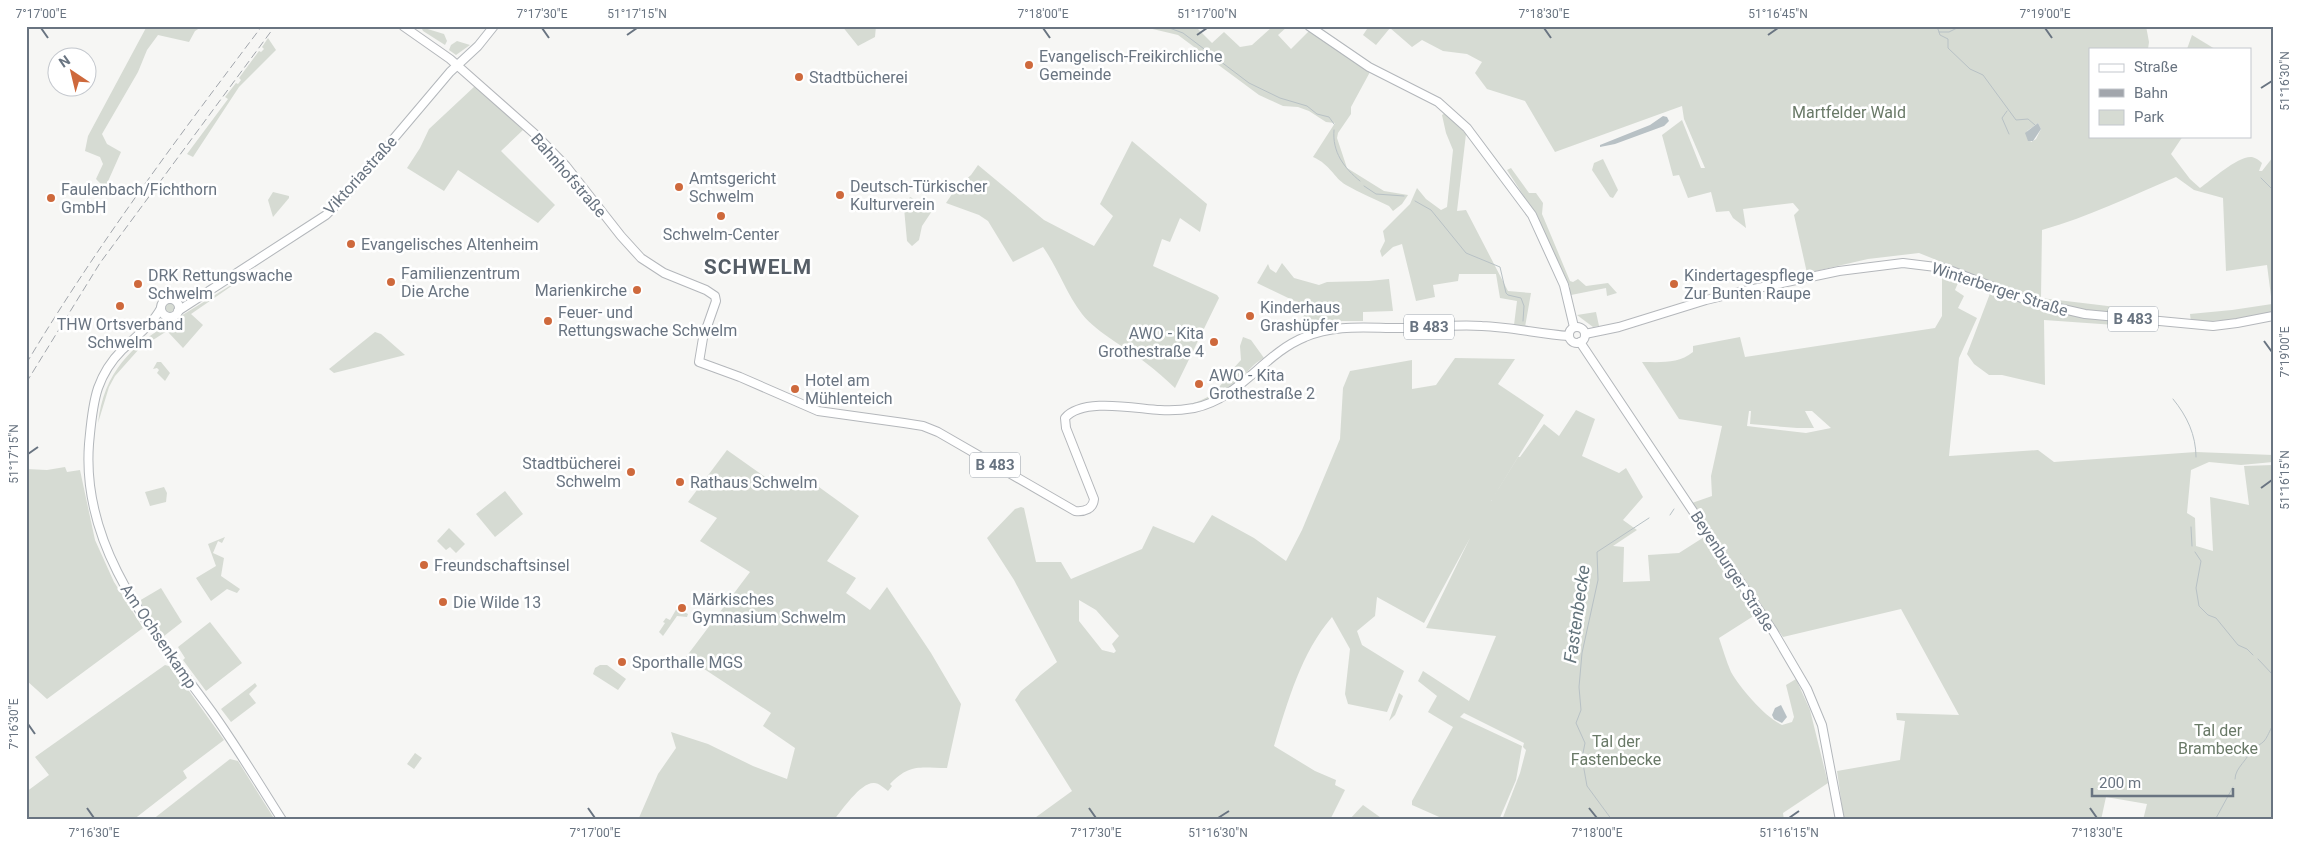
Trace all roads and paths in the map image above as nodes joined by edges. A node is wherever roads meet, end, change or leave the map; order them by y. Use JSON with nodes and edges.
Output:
{"nodes":[{"id":1,"x":403,"y":26,"type":"edge"},
{"id":2,"x":494,"y":26,"type":"edge"},
{"id":3,"x":1309,"y":26,"type":"edge"},
{"id":4,"x":457,"y":66,"type":"junction"},
{"id":5,"x":196,"y":298,"type":"junction"},
{"id":6,"x":176,"y":300,"type":"junction"},
{"id":7,"x":160,"y":308,"type":"junction"},
{"id":8,"x":178,"y":311,"type":"junction"},
{"id":9,"x":166,"y":316,"type":"junction"},
{"id":10,"x":2273,"y":316,"type":"edge"},
{"id":11,"x":1574,"y":327,"type":"junction"},
{"id":12,"x":144,"y":330,"type":"junction"},
{"id":13,"x":1585,"y":334,"type":"junction"},
{"id":14,"x":1569,"y":336,"type":"junction"},
{"id":15,"x":1580,"y":342,"type":"junction"},
{"id":16,"x":282,"y":820,"type":"edge"},
{"id":17,"x":1840,"y":820,"type":"edge"}],
"edges":[{"from":1,"to":4,"type":"main road","name":"Bahnhofstraße","number":"B 483"},
{"from":2,"to":4,"type":"main road","name":"Viktoriastraße"},
{"from":3,"to":11,"type":"main road"},
{"from":4,"to":5,"type":"main road","name":"Viktoriastraße"},
{"from":4,"to":14,"type":"main road","name":"Bahnhofstraße","number":"B 483"},
{"from":5,"to":6,"type":"main road","name":"Viktoriastraße"},
{"from":5,"to":8,"type":"main road","name":"Viktoriastraße"},
{"from":6,"to":7,"type":"main road"},
{"from":6,"to":8,"type":"main road"},
{"from":7,"to":9,"type":"main road"},
{"from":7,"to":12,"type":"main road","name":"Am Ochsenkamp"},
{"from":8,"to":9,"type":"main road"},
{"from":9,"to":12,"type":"main road","name":"Am Ochsenkamp"},
{"from":10,"to":13,"type":"main road","name":"Winterberger Straße","number":"B 483"},
{"from":11,"to":13,"type":"main road"},
{"from":11,"to":14,"type":"main road"},
{"from":12,"to":16,"type":"main road","name":"Am Ochsenkamp"},
{"from":13,"to":15,"type":"main road"},
{"from":14,"to":15,"type":"main road","number":"B 483"},
{"from":15,"to":17,"type":"main road","name":"Beyenburger Straße"}]}
